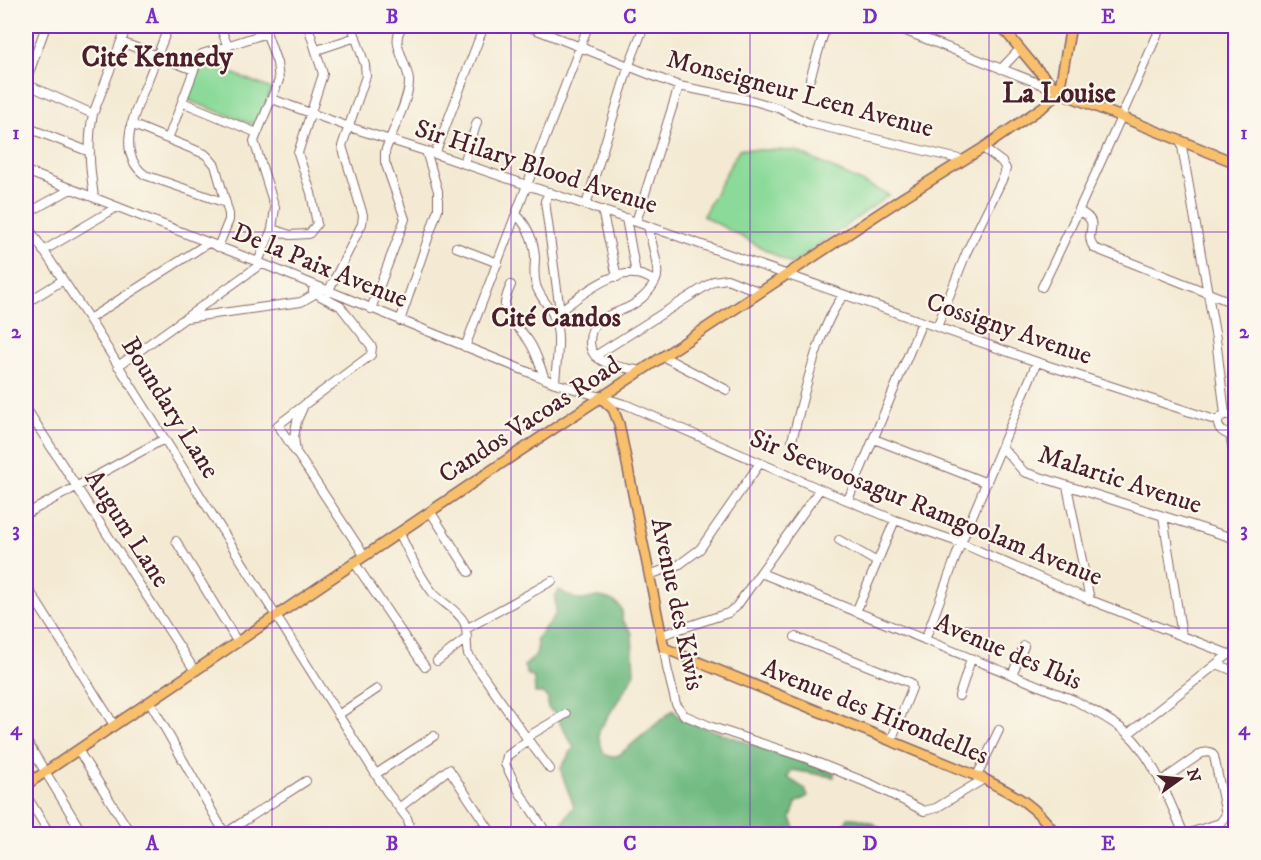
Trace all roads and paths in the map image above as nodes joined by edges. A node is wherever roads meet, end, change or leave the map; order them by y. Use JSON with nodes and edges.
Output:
{"nodes":[{"id":1,"x":46,"y":26,"type":"edge"},
{"id":2,"x":111,"y":26,"type":"edge"},
{"id":3,"x":169,"y":26,"type":"edge"},
{"id":4,"x":220,"y":26,"type":"edge"},
{"id":5,"x":308,"y":26,"type":"edge"},
{"id":6,"x":352,"y":26,"type":"edge"},
{"id":7,"x":404,"y":26,"type":"edge"},
{"id":8,"x":484,"y":26,"type":"edge"},
{"id":9,"x":527,"y":26,"type":"edge"},
{"id":10,"x":588,"y":26,"type":"edge"},
{"id":11,"x":644,"y":26,"type":"edge"},
{"id":12,"x":826,"y":26,"type":"edge"},
{"id":13,"x":893,"y":26,"type":"edge"},
{"id":14,"x":1001,"y":26,"type":"edge"},
{"id":15,"x":1071,"y":26,"type":"edge"},
{"id":16,"x":1161,"y":26,"type":"edge"},
{"id":17,"x":126,"y":28,"type":"edge"},
{"id":18,"x":266,"y":29,"type":"edge"},
{"id":19,"x":356,"y":37,"type":"junction"},
{"id":20,"x":121,"y":42,"type":"junction"},
{"id":21,"x":581,"y":46,"type":"junction"},
{"id":22,"x":228,"y":47,"type":"junction"},
{"id":23,"x":1020,"y":49,"type":"junction"},
{"id":24,"x":317,"y":50,"type":"junction"},
{"id":25,"x":157,"y":56,"type":"junction"},
{"id":26,"x":629,"y":65,"type":"junction"},
{"id":27,"x":1001,"y":69,"type":"junction"},
{"id":28,"x":194,"y":70,"type":"junction"},
{"id":29,"x":810,"y":79,"type":"dead end"},
{"id":30,"x":26,"y":81,"type":"edge"},
{"id":31,"x":679,"y":86,"type":"junction"},
{"id":32,"x":1059,"y":92,"type":"junction"},
{"id":33,"x":272,"y":99,"type":"junction"},
{"id":34,"x":182,"y":102,"type":"junction"},
{"id":35,"x":1087,"y":104,"type":"junction"},
{"id":36,"x":1044,"y":106,"type":"junction"},
{"id":37,"x":310,"y":112,"type":"junction"},
{"id":38,"x":93,"y":114,"type":"junction"},
{"id":39,"x":1123,"y":117,"type":"junction"},
{"id":40,"x":477,"y":122,"type":"dead end"},
{"id":41,"x":131,"y":124,"type":"junction"},
{"id":42,"x":26,"y":127,"type":"edge"},
{"id":43,"x":349,"y":127,"type":"junction"},
{"id":44,"x":257,"y":133,"type":"junction"},
{"id":45,"x":168,"y":139,"type":"junction"},
{"id":46,"x":388,"y":141,"type":"junction"},
{"id":47,"x":1181,"y":141,"type":"junction"},
{"id":48,"x":983,"y":148,"type":"junction"},
{"id":49,"x":426,"y":151,"type":"junction"},
{"id":50,"x":90,"y":152,"type":"junction"},
{"id":51,"x":435,"y":154,"type":"junction"},
{"id":52,"x":963,"y":160,"type":"junction"},
{"id":53,"x":1236,"y":163,"type":"edge"},
{"id":54,"x":464,"y":164,"type":"junction"},
{"id":55,"x":26,"y":171,"type":"edge"},
{"id":56,"x":528,"y":185,"type":"junction"},
{"id":57,"x":71,"y":189,"type":"junction"},
{"id":58,"x":550,"y":192,"type":"junction"},
{"id":59,"x":94,"y":197,"type":"junction"},
{"id":60,"x":226,"y":203,"type":"junction"},
{"id":61,"x":586,"y":205,"type":"junction"},
{"id":62,"x":117,"y":207,"type":"junction"},
{"id":63,"x":603,"y":210,"type":"junction"},
{"id":64,"x":1079,"y":211,"type":"junction"},
{"id":65,"x":26,"y":214,"type":"edge"},
{"id":66,"x":517,"y":215,"type":"junction"},
{"id":67,"x":626,"y":218,"type":"junction"},
{"id":68,"x":636,"y":222,"type":"junction"},
{"id":69,"x":26,"y":224,"type":"edge"},
{"id":70,"x":648,"y":226,"type":"junction"},
{"id":71,"x":272,"y":229,"type":"junction"},
{"id":72,"x":208,"y":243,"type":"junction"},
{"id":73,"x":218,"y":247,"type":"junction"},
{"id":74,"x":456,"y":247,"type":"dead end"},
{"id":75,"x":43,"y":251,"type":"junction"},
{"id":76,"x":259,"y":263,"type":"junction"},
{"id":77,"x":498,"y":263,"type":"junction"},
{"id":78,"x":636,"y":274,"type":"junction"},
{"id":79,"x":787,"y":275,"type":"junction"},
{"id":80,"x":617,"y":277,"type":"junction"},
{"id":81,"x":63,"y":280,"type":"junction"},
{"id":82,"x":656,"y":282,"type":"junction"},
{"id":83,"x":511,"y":285,"type":"dead end"},
{"id":84,"x":313,"y":286,"type":"junction"},
{"id":85,"x":1042,"y":287,"type":"dead end"},
{"id":86,"x":328,"y":292,"type":"junction"},
{"id":87,"x":760,"y":292,"type":"junction"},
{"id":88,"x":1207,"y":292,"type":"junction"},
{"id":89,"x":844,"y":295,"type":"junction"},
{"id":90,"x":26,"y":303,"type":"edge"},
{"id":91,"x":1236,"y":304,"type":"edge"},
{"id":92,"x":371,"y":309,"type":"junction"},
{"id":93,"x":557,"y":314,"type":"junction"},
{"id":94,"x":184,"y":318,"type":"junction"},
{"id":95,"x":89,"y":320,"type":"junction"},
{"id":96,"x":400,"y":321,"type":"junction"},
{"id":97,"x":922,"y":322,"type":"junction"},
{"id":98,"x":937,"y":327,"type":"junction"},
{"id":99,"x":465,"y":347,"type":"junction"},
{"id":100,"x":595,"y":356,"type":"junction"},
{"id":101,"x":664,"y":357,"type":"junction"},
{"id":102,"x":1037,"y":362,"type":"junction"},
{"id":103,"x":118,"y":366,"type":"junction"},
{"id":104,"x":642,"y":371,"type":"junction"},
{"id":105,"x":545,"y":379,"type":"junction"},
{"id":106,"x":555,"y":383,"type":"junction"},
{"id":107,"x":727,"y":390,"type":"dead end"},
{"id":108,"x":600,"y":397,"type":"junction"},
{"id":109,"x":304,"y":405,"type":"junction"},
{"id":110,"x":26,"y":408,"type":"edge"},
{"id":111,"x":1225,"y":414,"type":"junction"},
{"id":112,"x":1236,"y":418,"type":"edge"},
{"id":113,"x":1218,"y":421,"type":"junction"},
{"id":114,"x":1233,"y":432,"type":"edge"},
{"id":115,"x":874,"y":439,"type":"junction"},
{"id":116,"x":164,"y":440,"type":"junction"},
{"id":117,"x":792,"y":440,"type":"dead end"},
{"id":118,"x":1002,"y":447,"type":"junction"},
{"id":119,"x":296,"y":452,"type":"junction"},
{"id":120,"x":760,"y":463,"type":"junction"},
{"id":121,"x":1236,"y":466,"type":"edge"},
{"id":122,"x":987,"y":483,"type":"junction"},
{"id":123,"x":1067,"y":486,"type":"junction"},
{"id":124,"x":74,"y":487,"type":"junction"},
{"id":125,"x":820,"y":489,"type":"junction"},
{"id":126,"x":848,"y":500,"type":"junction"},
{"id":127,"x":430,"y":511,"type":"junction"},
{"id":128,"x":26,"y":514,"type":"edge"},
{"id":129,"x":1163,"y":516,"type":"junction"},
{"id":130,"x":895,"y":520,"type":"junction"},
{"id":131,"x":399,"y":532,"type":"junction"},
{"id":132,"x":1236,"y":539,"type":"edge"},
{"id":133,"x":839,"y":540,"type":"dead end"},
{"id":134,"x":177,"y":541,"type":"dead end"},
{"id":135,"x":961,"y":543,"type":"junction"},
{"id":136,"x":364,"y":555,"type":"junction"},
{"id":137,"x":877,"y":561,"type":"junction"},
{"id":138,"x":354,"y":562,"type":"junction"},
{"id":139,"x":469,"y":572,"type":"dead end"},
{"id":140,"x":761,"y":573,"type":"junction"},
{"id":141,"x":649,"y":575,"type":"junction"},
{"id":142,"x":552,"y":581,"type":"dead end"},
{"id":143,"x":26,"y":585,"type":"edge"},
{"id":144,"x":1090,"y":600,"type":"junction"},
{"id":145,"x":38,"y":603,"type":"junction"},
{"id":146,"x":26,"y":610,"type":"edge"},
{"id":147,"x":856,"y":612,"type":"junction"},
{"id":148,"x":275,"y":617,"type":"junction"},
{"id":149,"x":466,"y":629,"type":"junction"},
{"id":150,"x":662,"y":635,"type":"junction"},
{"id":151,"x":1182,"y":636,"type":"junction"},
{"id":152,"x":795,"y":637,"type":"dead end"},
{"id":153,"x":467,"y":638,"type":"junction"},
{"id":154,"x":925,"y":640,"type":"junction"},
{"id":155,"x":238,"y":642,"type":"junction"},
{"id":156,"x":1024,"y":646,"type":"dead end"},
{"id":157,"x":664,"y":648,"type":"junction"},
{"id":158,"x":1232,"y":655,"type":"edge"},
{"id":159,"x":971,"y":659,"type":"junction"},
{"id":160,"x":437,"y":661,"type":"dead end"},
{"id":161,"x":1216,"y":664,"type":"junction"},
{"id":162,"x":425,"y":668,"type":"dead end"},
{"id":163,"x":195,"y":671,"type":"junction"},
{"id":164,"x":1236,"y":672,"type":"edge"},
{"id":165,"x":1012,"y":675,"type":"junction"},
{"id":166,"x":377,"y":689,"type":"dead end"},
{"id":167,"x":959,"y":696,"type":"dead end"},
{"id":168,"x":150,"y":702,"type":"junction"},
{"id":169,"x":566,"y":714,"type":"dead end"},
{"id":170,"x":338,"y":715,"type":"junction"},
{"id":171,"x":114,"y":725,"type":"junction"},
{"id":172,"x":999,"y":730,"type":"dead end"},
{"id":173,"x":1128,"y":734,"type":"junction"},
{"id":174,"x":434,"y":736,"type":"dead end"},
{"id":175,"x":527,"y":738,"type":"junction"},
{"id":176,"x":26,"y":740,"type":"edge"},
{"id":177,"x":891,"y":741,"type":"junction"},
{"id":178,"x":78,"y":750,"type":"junction"},
{"id":179,"x":550,"y":769,"type":"dead end"},
{"id":180,"x":46,"y":771,"type":"junction"},
{"id":181,"x":376,"y":774,"type":"junction"},
{"id":182,"x":981,"y":778,"type":"junction"},
{"id":183,"x":306,"y":781,"type":"dead end"},
{"id":184,"x":1160,"y":782,"type":"junction"},
{"id":185,"x":26,"y":785,"type":"edge"},
{"id":186,"x":26,"y":795,"type":"edge"},
{"id":187,"x":399,"y":808,"type":"junction"},
{"id":188,"x":546,"y":832,"type":"dead end"},
{"id":189,"x":491,"y":833,"type":"edge"},
{"id":190,"x":50,"y":834,"type":"edge"},
{"id":191,"x":83,"y":834,"type":"edge"},
{"id":192,"x":131,"y":834,"type":"edge"},
{"id":193,"x":224,"y":834,"type":"edge"},
{"id":194,"x":412,"y":834,"type":"edge"},
{"id":195,"x":468,"y":834,"type":"edge"},
{"id":196,"x":1056,"y":834,"type":"edge"},
{"id":197,"x":1185,"y":834,"type":"edge"}],
"edges":[{"from":1,"to":30,"type":"street"},
{"from":2,"to":17,"type":"street"},
{"from":3,"to":25,"type":"street"},
{"from":4,"to":22,"type":"street"},
{"from":5,"to":24,"type":"street"},
{"from":6,"to":19,"type":"street"},
{"from":7,"to":46,"type":"street"},
{"from":8,"to":51,"type":"street"},
{"from":9,"to":21,"type":"street","name":"Monseigneur Leen Avenue"},
{"from":10,"to":21,"type":"street"},
{"from":11,"to":26,"type":"street"},
{"from":12,"to":29,"type":"street"},
{"from":13,"to":27,"type":"street"},
{"from":14,"to":23,"type":"main road"},
{"from":15,"to":32,"type":"main road"},
{"from":16,"to":39,"type":"street"},
{"from":17,"to":20,"type":"street"},
{"from":18,"to":22,"type":"street"},
{"from":18,"to":33,"type":"street"},
{"from":19,"to":24,"type":"street"},
{"from":19,"to":43,"type":"street"},
{"from":20,"to":25,"type":"street"},
{"from":20,"to":38,"type":"street"},
{"from":21,"to":26,"type":"street","name":"Monseigneur Leen Avenue"},
{"from":21,"to":56,"type":"street"},
{"from":22,"to":28,"type":"street"},
{"from":23,"to":27,"type":"street"},
{"from":23,"to":32,"type":"main road"},
{"from":24,"to":37,"type":"street"},
{"from":25,"to":28,"type":"street"},
{"from":25,"to":41,"type":"street"},
{"from":26,"to":31,"type":"street","name":"Monseigneur Leen Avenue"},
{"from":26,"to":61,"type":"street"},
{"from":27,"to":32,"type":"street"},
{"from":28,"to":34,"type":"street"},
{"from":30,"to":38,"type":"street"},
{"from":31,"to":52,"type":"street","name":"Monseigneur Leen Avenue"},
{"from":31,"to":68,"type":"street"},
{"from":32,"to":35,"type":"main road"},
{"from":32,"to":36,"type":"main road","name":"Candos Vacoas Road"},
{"from":33,"to":37,"type":"street","name":"Sir Hilary Blood Avenue"},
{"from":33,"to":44,"type":"street"},
{"from":34,"to":44,"type":"street"},
{"from":34,"to":45,"type":"street"},
{"from":35,"to":36,"type":"main road"},
{"from":35,"to":39,"type":"main road"},
{"from":36,"to":48,"type":"main road","name":"Candos Vacoas Road"},
{"from":37,"to":43,"type":"street","name":"Sir Hilary Blood Avenue"},
{"from":37,"to":71,"type":"street"},
{"from":38,"to":50,"type":"street"},
{"from":39,"to":47,"type":"main road"},
{"from":39,"to":64,"type":"street"},
{"from":40,"to":54,"type":"street"},
{"from":41,"to":45,"type":"street"},
{"from":41,"to":60,"type":"street"},
{"from":42,"to":50,"type":"street"},
{"from":43,"to":46,"type":"street","name":"Sir Hilary Blood Avenue"},
{"from":43,"to":86,"type":"street"},
{"from":44,"to":71,"type":"street"},
{"from":45,"to":60,"type":"street"},
{"from":46,"to":49,"type":"street","name":"Sir Hilary Blood Avenue"},
{"from":46,"to":92,"type":"street"},
{"from":47,"to":53,"type":"main road"},
{"from":47,"to":88,"type":"street"},
{"from":48,"to":52,"type":"main road","name":"Candos Vacoas Road"},
{"from":48,"to":98,"type":"street"},
{"from":49,"to":51,"type":"street","name":"Sir Hilary Blood Avenue"},
{"from":49,"to":96,"type":"street"},
{"from":50,"to":59,"type":"street"},
{"from":51,"to":54,"type":"street","name":"Sir Hilary Blood Avenue"},
{"from":52,"to":79,"type":"main road","name":"Candos Vacoas Road"},
{"from":54,"to":56,"type":"street","name":"Sir Hilary Blood Avenue"},
{"from":55,"to":57,"type":"street","name":"De la Paix Avenue"},
{"from":56,"to":58,"type":"street","name":"Sir Hilary Blood Avenue"},
{"from":56,"to":66,"type":"street"},
{"from":57,"to":59,"type":"street","name":"De la Paix Avenue"},
{"from":57,"to":65,"type":"street"},
{"from":58,"to":61,"type":"street","name":"Sir Hilary Blood Avenue"},
{"from":58,"to":93,"type":"street"},
{"from":59,"to":62,"type":"street","name":"De la Paix Avenue"},
{"from":60,"to":73,"type":"street"},
{"from":61,"to":63,"type":"street","name":"Sir Hilary Blood Avenue"},
{"from":62,"to":72,"type":"street","name":"De la Paix Avenue"},
{"from":62,"to":75,"type":"street"},
{"from":63,"to":67,"type":"street","name":"Sir Hilary Blood Avenue"},
{"from":63,"to":80,"type":"street"},
{"from":64,"to":85,"type":"street"},
{"from":64,"to":88,"type":"street"},
{"from":66,"to":77,"type":"street"},
{"from":66,"to":93,"type":"street"},
{"from":67,"to":68,"type":"street","name":"Sir Hilary Blood Avenue"},
{"from":67,"to":78,"type":"street"},
{"from":68,"to":70,"type":"street","name":"Sir Hilary Blood Avenue"},
{"from":69,"to":75,"type":"street","name":"Boundary Lane"},
{"from":70,"to":79,"type":"street","name":"Sir Hilary Blood Avenue"},
{"from":70,"to":82,"type":"street"},
{"from":71,"to":76,"type":"street"},
{"from":72,"to":73,"type":"street","name":"De la Paix Avenue"},
{"from":72,"to":95,"type":"street"},
{"from":73,"to":76,"type":"street","name":"De la Paix Avenue"},
{"from":74,"to":77,"type":"street"},
{"from":75,"to":81,"type":"street","name":"Boundary Lane"},
{"from":76,"to":84,"type":"street","name":"De la Paix Avenue"},
{"from":76,"to":94,"type":"street"},
{"from":77,"to":99,"type":"street"},
{"from":78,"to":80,"type":"street"},
{"from":78,"to":82,"type":"street"},
{"from":79,"to":87,"type":"main road","name":"Candos Vacoas Road"},
{"from":79,"to":89,"type":"street","name":"Cossigny Avenue"},
{"from":80,"to":93,"type":"street"},
{"from":81,"to":90,"type":"street"},
{"from":81,"to":95,"type":"street","name":"Boundary Lane"},
{"from":82,"to":100,"type":"street"},
{"from":83,"to":105,"type":"street"},
{"from":84,"to":86,"type":"street","name":"De la Paix Avenue"},
{"from":84,"to":94,"type":"street"},
{"from":84,"to":109,"type":"street"},
{"from":86,"to":92,"type":"street","name":"De la Paix Avenue"},
{"from":87,"to":100,"type":"street"},
{"from":87,"to":101,"type":"main road","name":"Candos Vacoas Road"},
{"from":88,"to":91,"type":"street"},
{"from":88,"to":111,"type":"street"},
{"from":89,"to":97,"type":"street","name":"Cossigny Avenue"},
{"from":89,"to":117,"type":"street"},
{"from":92,"to":96,"type":"street","name":"De la Paix Avenue"},
{"from":93,"to":106,"type":"street"},
{"from":94,"to":103,"type":"street"},
{"from":95,"to":103,"type":"street","name":"Boundary Lane"},
{"from":96,"to":99,"type":"street","name":"De la Paix Avenue"},
{"from":97,"to":98,"type":"street","name":"Cossigny Avenue"},
{"from":97,"to":115,"type":"street"},
{"from":98,"to":102,"type":"street","name":"Cossigny Avenue"},
{"from":99,"to":105,"type":"street","name":"De la Paix Avenue"},
{"from":100,"to":104,"type":"street"},
{"from":101,"to":104,"type":"main road","name":"Candos Vacoas Road"},
{"from":101,"to":107,"type":"street"},
{"from":102,"to":113,"type":"street","name":"Cossigny Avenue"},
{"from":102,"to":118,"type":"street"},
{"from":103,"to":116,"type":"street","name":"Boundary Lane"},
{"from":104,"to":108,"type":"main road","name":"Candos Vacoas Road"},
{"from":105,"to":106,"type":"street","name":"De la Paix Avenue"},
{"from":106,"to":108,"type":"street","name":"De la Paix Avenue"},
{"from":108,"to":120,"type":"street","name":"Sir Seewoosagur Ramgoolam Avenue"},
{"from":108,"to":127,"type":"main road","name":"Candos Vacoas Road"},
{"from":108,"to":141,"type":"main road","name":"Avenue des Kiwis"},
{"from":109,"to":119,"type":"street"},
{"from":109,"to":119,"type":"street"},
{"from":110,"to":124,"type":"street","name":"Augum Lane"},
{"from":111,"to":112,"type":"street"},
{"from":111,"to":113,"type":"street"},
{"from":113,"to":114,"type":"street"},
{"from":114,"to":121,"type":"street"},
{"from":115,"to":122,"type":"street"},
{"from":115,"to":126,"type":"street"},
{"from":116,"to":124,"type":"street"},
{"from":116,"to":148,"type":"street","name":"Boundary Lane"},
{"from":118,"to":122,"type":"street"},
{"from":118,"to":123,"type":"street","name":"Malartic Avenue"},
{"from":119,"to":136,"type":"street"},
{"from":120,"to":125,"type":"street","name":"Sir Seewoosagur Ramgoolam Avenue"},
{"from":120,"to":141,"type":"street"},
{"from":122,"to":135,"type":"street"},
{"from":123,"to":129,"type":"street","name":"Malartic Avenue"},
{"from":123,"to":144,"type":"street"},
{"from":124,"to":128,"type":"street"},
{"from":124,"to":163,"type":"street","name":"Augum Lane"},
{"from":125,"to":126,"type":"street","name":"Sir Seewoosagur Ramgoolam Avenue"},
{"from":125,"to":140,"type":"street"},
{"from":126,"to":130,"type":"street","name":"Sir Seewoosagur Ramgoolam Avenue"},
{"from":127,"to":131,"type":"main road","name":"Candos Vacoas Road"},
{"from":127,"to":139,"type":"street"},
{"from":129,"to":132,"type":"street","name":"Malartic Avenue"},
{"from":129,"to":151,"type":"street"},
{"from":130,"to":135,"type":"street","name":"Sir Seewoosagur Ramgoolam Avenue"},
{"from":130,"to":137,"type":"street"},
{"from":131,"to":136,"type":"main road","name":"Candos Vacoas Road"},
{"from":131,"to":149,"type":"street"},
{"from":133,"to":137,"type":"street"},
{"from":134,"to":155,"type":"street"},
{"from":135,"to":144,"type":"street","name":"Sir Seewoosagur Ramgoolam Avenue"},
{"from":135,"to":154,"type":"street"},
{"from":136,"to":138,"type":"main road","name":"Candos Vacoas Road"},
{"from":137,"to":147,"type":"street"},
{"from":138,"to":148,"type":"main road","name":"Candos Vacoas Road"},
{"from":138,"to":162,"type":"street"},
{"from":140,"to":147,"type":"street","name":"Avenue des Ibis"},
{"from":140,"to":150,"type":"street"},
{"from":141,"to":150,"type":"main road","name":"Avenue des Kiwis"},
{"from":142,"to":149,"type":"street"},
{"from":143,"to":145,"type":"street"},
{"from":144,"to":151,"type":"street","name":"Sir Seewoosagur Ramgoolam Avenue"},
{"from":145,"to":146,"type":"street"},
{"from":145,"to":171,"type":"street"},
{"from":147,"to":154,"type":"street","name":"Avenue des Ibis"},
{"from":148,"to":155,"type":"main road","name":"Candos Vacoas Road"},
{"from":148,"to":170,"type":"street","name":"Boundary Lane"},
{"from":149,"to":153,"type":"street"},
{"from":150,"to":157,"type":"main road","name":"Avenue des Kiwis"},
{"from":151,"to":158,"type":"street","name":"Sir Seewoosagur Ramgoolam Avenue"},
{"from":152,"to":177,"type":"street"},
{"from":153,"to":160,"type":"street"},
{"from":153,"to":175,"type":"street"},
{"from":154,"to":159,"type":"street","name":"Avenue des Ibis"},
{"from":155,"to":163,"type":"main road","name":"Candos Vacoas Road"},
{"from":156,"to":165,"type":"street"},
{"from":157,"to":177,"type":"main road","name":"Avenue des Hirondelles"},
{"from":157,"to":182,"type":"street","name":"Avenue des Kiwis"},
{"from":158,"to":161,"type":"street"},
{"from":159,"to":165,"type":"street","name":"Avenue des Ibis"},
{"from":159,"to":167,"type":"street"},
{"from":161,"to":164,"type":"street"},
{"from":161,"to":173,"type":"street"},
{"from":163,"to":168,"type":"main road","name":"Candos Vacoas Road"},
{"from":165,"to":173,"type":"street","name":"Avenue des Ibis"},
{"from":166,"to":170,"type":"street"},
{"from":168,"to":171,"type":"main road","name":"Candos Vacoas Road"},
{"from":168,"to":193,"type":"street"},
{"from":169,"to":175,"type":"street"},
{"from":170,"to":181,"type":"street","name":"Boundary Lane"},
{"from":171,"to":178,"type":"main road","name":"Candos Vacoas Road"},
{"from":172,"to":182,"type":"street"},
{"from":173,"to":184,"type":"street","name":"Avenue des Ibis"},
{"from":174,"to":181,"type":"street"},
{"from":175,"to":179,"type":"street"},
{"from":175,"to":188,"type":"street"},
{"from":176,"to":180,"type":"street"},
{"from":177,"to":182,"type":"main road","name":"Avenue des Hirondelles"},
{"from":178,"to":180,"type":"main road","name":"Candos Vacoas Road"},
{"from":178,"to":192,"type":"street"},
{"from":180,"to":185,"type":"main road","name":"Candos Vacoas Road"},
{"from":180,"to":191,"type":"street"},
{"from":181,"to":187,"type":"street","name":"Boundary Lane"},
{"from":182,"to":196,"type":"main road","name":"Avenue des Hirondelles"},
{"from":183,"to":193,"type":"street"},
{"from":184,"to":197,"type":"street","name":"Avenue des Ibis"},
{"from":184,"to":197,"type":"street"},
{"from":186,"to":190,"type":"street"},
{"from":187,"to":189,"type":"street"},
{"from":187,"to":194,"type":"street","name":"Boundary Lane"},
{"from":189,"to":195,"type":"street"}]}
